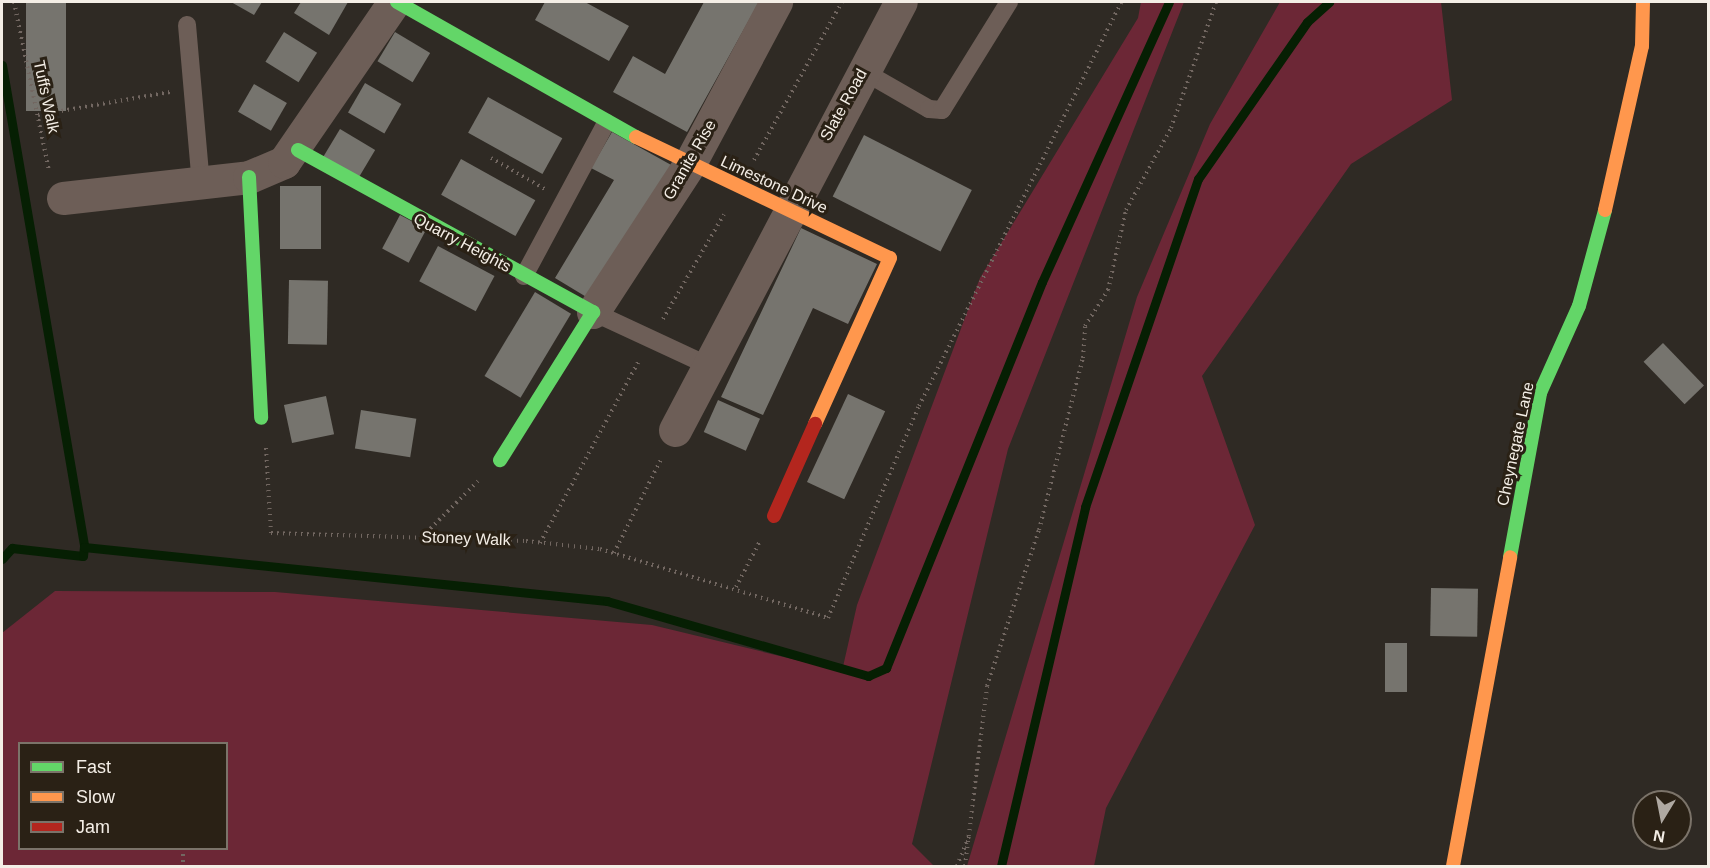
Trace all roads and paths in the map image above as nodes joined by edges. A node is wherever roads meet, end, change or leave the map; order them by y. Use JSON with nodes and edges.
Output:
{"nodes":[{"id":1,"x":14,"y":2,"type":"edge"},
{"id":2,"x":396,"y":2,"type":"edge"},
{"id":3,"x":776,"y":2,"type":"edge"},
{"id":4,"x":842,"y":2,"type":"edge"},
{"id":5,"x":901,"y":2,"type":"edge"},
{"id":6,"x":1009,"y":2,"type":"edge"},
{"id":7,"x":1121,"y":2,"type":"edge"},
{"id":8,"x":1216,"y":2,"type":"edge"},
{"id":9,"x":1643,"y":2,"type":"edge"},
{"id":10,"x":187,"y":25,"type":"dead end"},
{"id":11,"x":863,"y":71,"type":"junction"},
{"id":12,"x":191,"y":89,"type":"junction"},
{"id":13,"x":38,"y":115,"type":"junction"},
{"id":14,"x":606,"y":123,"type":"junction"},
{"id":15,"x":298,"y":150,"type":"junction"},
{"id":16,"x":491,"y":159,"type":"dead end"},
{"id":17,"x":690,"y":164,"type":"junction"},
{"id":18,"x":249,"y":177,"type":"junction"},
{"id":19,"x":201,"y":184,"type":"junction"},
{"id":20,"x":57,"y":187,"type":"joint"},
{"id":21,"x":740,"y":187,"type":"junction"},
{"id":22,"x":565,"y":201,"type":"junction"},
{"id":23,"x":787,"y":209,"type":"junction"},
{"id":24,"x":524,"y":276,"type":"junction"},
{"id":25,"x":593,"y":312,"type":"junction"},
{"id":26,"x":651,"y":339,"type":"junction"},
{"id":27,"x":707,"y":366,"type":"junction"},
{"id":28,"x":261,"y":417,"type":"dead end"},
{"id":29,"x":675,"y":430,"type":"joint"},
{"id":30,"x":267,"y":453,"type":"dead end"},
{"id":31,"x":500,"y":460,"type":"joint"},
{"id":32,"x":774,"y":516,"type":"joint"},
{"id":33,"x":422,"y":537,"type":"junction"},
{"id":34,"x":540,"y":543,"type":"junction"},
{"id":35,"x":614,"y":553,"type":"junction"},
{"id":36,"x":736,"y":587,"type":"junction"},
{"id":37,"x":972,"y":827,"type":"junction"},
{"id":38,"x":183,"y":850,"type":"edge"},
{"id":39,"x":183,"y":867,"type":"edge"},
{"id":40,"x":957,"y":867,"type":"edge"},
{"id":41,"x":966,"y":867,"type":"edge"},
{"id":42,"x":1453,"y":867,"type":"edge"}],
"edges":[{"from":1,"to":13,"type":"path","name":"Tuffs Walk"},
{"from":2,"to":14,"type":"street","name":"Limestone Drive"},
{"from":2,"to":15,"type":"street"},
{"from":3,"to":17,"type":"street","name":"Granite Rise"},
{"from":4,"to":21,"type":"path"},
{"from":5,"to":11,"type":"street","name":"Slate Road"},
{"from":6,"to":11,"type":"lane"},
{"from":7,"to":36,"type":"path","name":"Stoney Walk"},
{"from":8,"to":37,"type":"path"},
{"from":9,"to":42,"type":"street","name":"Cheynegate Lane"},
{"from":10,"to":12,"type":"lane"},
{"from":11,"to":23,"type":"street","name":"Slate Road"},
{"from":12,"to":13,"type":"path"},
{"from":12,"to":19,"type":"lane"},
{"from":13,"to":20,"type":"path","name":"Tuffs Walk"},
{"from":14,"to":17,"type":"street","name":"Limestone Drive"},
{"from":14,"to":22,"type":"lane"},
{"from":15,"to":18,"type":"street"},
{"from":15,"to":24,"type":"street","name":"Quarry Heights"},
{"from":16,"to":22,"type":"path"},
{"from":17,"to":21,"type":"street","name":"Limestone Drive"},
{"from":17,"to":25,"type":"street","name":"Granite Rise"},
{"from":18,"to":19,"type":"street"},
{"from":18,"to":28,"type":"street"},
{"from":19,"to":20,"type":"street"},
{"from":21,"to":23,"type":"street","name":"Limestone Drive"},
{"from":21,"to":26,"type":"path"},
{"from":22,"to":24,"type":"lane"},
{"from":23,"to":27,"type":"street"},
{"from":23,"to":32,"type":"street","name":"Limestone Drive"},
{"from":24,"to":25,"type":"street","name":"Quarry Heights"},
{"from":25,"to":26,"type":"lane"},
{"from":25,"to":31,"type":"street"},
{"from":26,"to":27,"type":"lane"},
{"from":26,"to":34,"type":"path"},
{"from":27,"to":29,"type":"street"},
{"from":29,"to":35,"type":"path"},
{"from":30,"to":33,"type":"path","name":"Stoney Walk"},
{"from":31,"to":33,"type":"path"},
{"from":32,"to":36,"type":"path"},
{"from":33,"to":34,"type":"path","name":"Stoney Walk"},
{"from":34,"to":35,"type":"path","name":"Stoney Walk"},
{"from":35,"to":36,"type":"path","name":"Stoney Walk"},
{"from":37,"to":40,"type":"path"},
{"from":37,"to":41,"type":"path"},
{"from":38,"to":39,"type":"path"}]}
